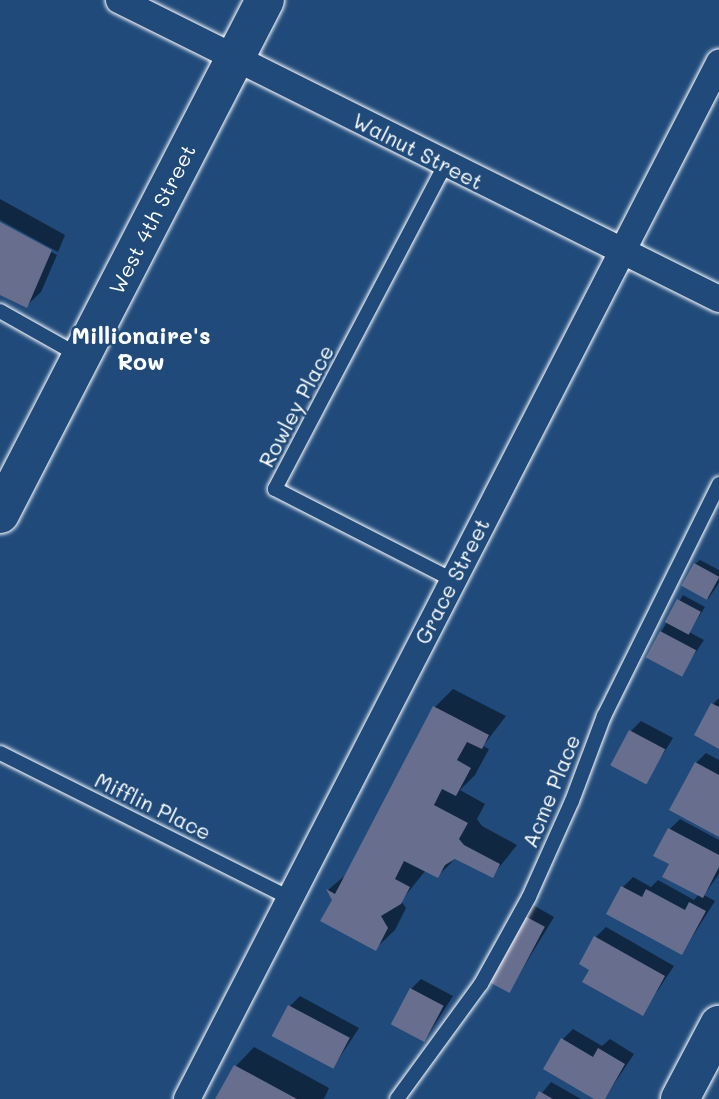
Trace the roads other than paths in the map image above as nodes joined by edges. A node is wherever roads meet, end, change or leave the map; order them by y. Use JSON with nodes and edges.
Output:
{"nodes":[{"id":1,"x":119,"y":0,"type":"edge"},
{"id":2,"x":265,"y":0,"type":"edge"},
{"id":3,"x":235,"y":59,"type":"junction"},
{"id":4,"x":719,"y":63,"type":"edge"},
{"id":5,"x":445,"y":165,"type":"junction"},
{"id":6,"x":622,"y":252,"type":"junction"},
{"id":7,"x":719,"y":299,"type":"edge"},
{"id":8,"x":0,"y":311,"type":"edge"},
{"id":9,"x":81,"y":357,"type":"junction"},
{"id":10,"x":719,"y":484,"type":"edge"},
{"id":11,"x":0,"y":513,"type":"edge"},
{"id":12,"x":453,"y":580,"type":"junction"},
{"id":13,"x":0,"y":753,"type":"edge"},
{"id":14,"x":288,"y":897,"type":"junction"},
{"id":15,"x":719,"y":1025,"type":"edge"},
{"id":16,"x":187,"y":1099,"type":"edge"},
{"id":17,"x":397,"y":1099,"type":"edge"},
{"id":18,"x":680,"y":1099,"type":"edge"}],
"edges":[{"from":1,"to":3,"type":"street","name":"Walnut Street"},
{"from":2,"to":3,"type":"main road","name":"West 4th Street"},
{"from":3,"to":5,"type":"street","name":"Walnut Street"},
{"from":3,"to":9,"type":"main road","name":"West 4th Street"},
{"from":4,"to":6,"type":"street","name":"Grace Street"},
{"from":5,"to":6,"type":"street","name":"Walnut Street"},
{"from":5,"to":12,"type":"lane","name":"Rowley Place"},
{"from":6,"to":7,"type":"street","name":"Walnut Street"},
{"from":6,"to":12,"type":"street","name":"Grace Street"},
{"from":8,"to":9,"type":"lane"},
{"from":9,"to":11,"type":"main road","name":"West 4th Street"},
{"from":10,"to":17,"type":"lane","name":"Acme Place"},
{"from":12,"to":14,"type":"street","name":"Grace Street"},
{"from":13,"to":14,"type":"lane","name":"Mifflin Place"},
{"from":14,"to":16,"type":"street","name":"Grace Street"},
{"from":15,"to":18,"type":"main road"}]}
